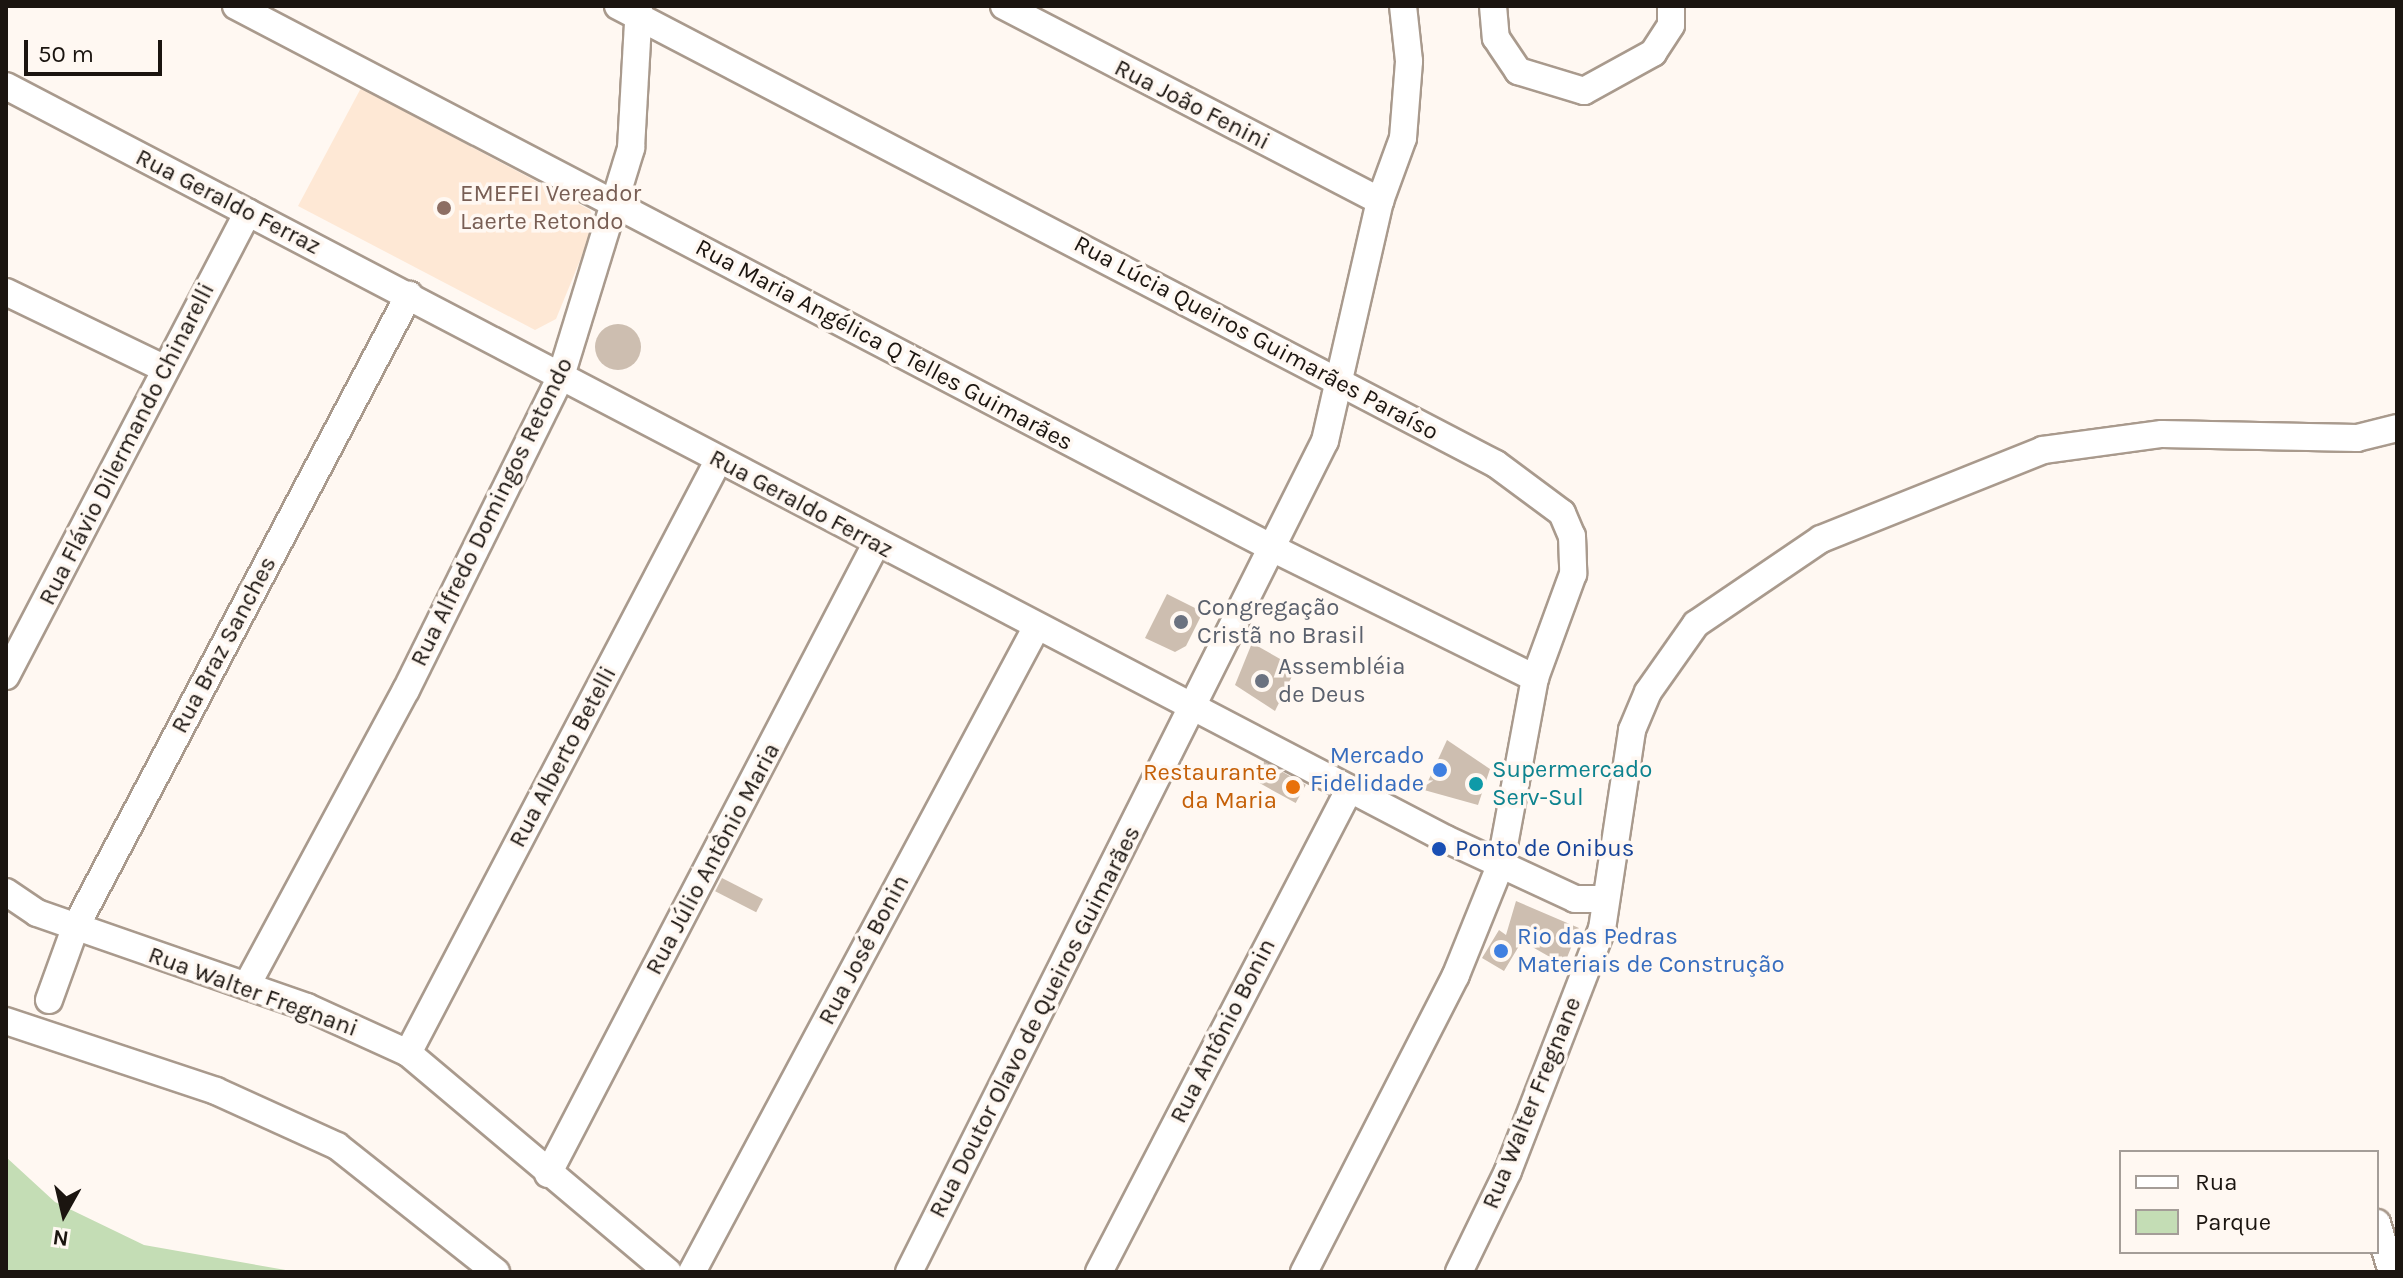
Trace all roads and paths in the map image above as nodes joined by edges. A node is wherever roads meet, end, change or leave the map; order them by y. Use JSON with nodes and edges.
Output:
{"nodes":[{"id":1,"x":236,"y":6,"type":"edge"},
{"id":2,"x":1004,"y":6,"type":"edge"},
{"id":3,"x":1493,"y":6,"type":"edge"},
{"id":4,"x":1671,"y":6,"type":"edge"},
{"id":5,"x":1399,"y":8,"type":"edge"},
{"id":6,"x":633,"y":10,"type":"edge"},
{"id":7,"x":6,"y":86,"type":"edge"},
{"id":8,"x":1380,"y":201,"type":"junction"},
{"id":9,"x":618,"y":206,"type":"junction"},
{"id":10,"x":248,"y":212,"type":"junction"},
{"id":11,"x":409,"y":295,"type":"junction"},
{"id":12,"x":8,"y":300,"type":"edge"},
{"id":13,"x":165,"y":369,"type":"junction"},
{"id":14,"x":561,"y":376,"type":"junction"},
{"id":15,"x":1340,"y":381,"type":"junction"},
{"id":16,"x":2397,"y":428,"type":"edge"},
{"id":17,"x":718,"y":461,"type":"junction"},
{"id":18,"x":876,"y":544,"type":"junction"},
{"id":19,"x":1276,"y":550,"type":"junction"},
{"id":20,"x":1036,"y":628,"type":"junction"},
{"id":21,"x":6,"y":676,"type":"edge"},
{"id":22,"x":1535,"y":678,"type":"junction"},
{"id":23,"x":1193,"y":704,"type":"junction"},
{"id":24,"x":1349,"y":790,"type":"junction"},
{"id":25,"x":1500,"y":866,"type":"junction"},
{"id":26,"x":6,"y":892,"type":"edge"},
{"id":27,"x":1604,"y":899,"type":"junction"},
{"id":28,"x":75,"y":928,"type":"junction"},
{"id":29,"x":247,"y":985,"type":"junction"},
{"id":30,"x":49,"y":1000,"type":"dead end"},
{"id":31,"x":6,"y":1021,"type":"edge"},
{"id":32,"x":408,"y":1053,"type":"junction"},
{"id":33,"x":548,"y":1174,"type":"junction"},
{"id":34,"x":2379,"y":1230,"type":"edge"},
{"id":35,"x":496,"y":1272,"type":"edge"},
{"id":36,"x":668,"y":1272,"type":"edge"},
{"id":37,"x":692,"y":1272,"type":"edge"},
{"id":38,"x":909,"y":1272,"type":"edge"},
{"id":39,"x":1099,"y":1272,"type":"edge"},
{"id":40,"x":1304,"y":1272,"type":"edge"},
{"id":41,"x":1459,"y":1272,"type":"edge"},
{"id":42,"x":2392,"y":1272,"type":"edge"}],
"edges":[{"from":1,"to":9,"type":"street","name":"Rua Maria Angélica Q Telles Guimarães"},
{"from":2,"to":8,"type":"street","name":"Rua João Fenini"},
{"from":3,"to":4,"type":"street"},
{"from":5,"to":8,"type":"street","name":"Rua Doutor Olavo de Queiros Guimarães"},
{"from":6,"to":9,"type":"street","name":"Rua Alfredo Domingos Retondo"},
{"from":6,"to":15,"type":"street","name":"Rua Lúcia Queiros Guimarães Paraíso"},
{"from":7,"to":10,"type":"street","name":"Rua Geraldo Ferraz"},
{"from":8,"to":15,"type":"street","name":"Rua Doutor Olavo de Queiros Guimarães"},
{"from":9,"to":14,"type":"street","name":"Rua Alfredo Domingos Retondo"},
{"from":9,"to":19,"type":"street","name":"Rua Maria Angélica Q Telles Guimarães"},
{"from":10,"to":11,"type":"street","name":"Rua Geraldo Ferraz"},
{"from":10,"to":13,"type":"street","name":"Rua Flávio Dilermando Chinarelli"},
{"from":11,"to":14,"type":"street","name":"Rua Geraldo Ferraz"},
{"from":11,"to":28,"type":"street","name":"Rua Braz Sanches"},
{"from":12,"to":13,"type":"street"},
{"from":13,"to":21,"type":"street","name":"Rua Flávio Dilermando Chinarelli"},
{"from":14,"to":17,"type":"street","name":"Rua Geraldo Ferraz"},
{"from":14,"to":29,"type":"street","name":"Rua Alfredo Domingos Retondo"},
{"from":15,"to":19,"type":"street","name":"Rua Doutor Olavo de Queiros Guimarães"},
{"from":15,"to":22,"type":"street","name":"Rua Lúcia Queiros Guimarães Paraíso"},
{"from":16,"to":27,"type":"street","name":"Rua Walter Fregnane"},
{"from":17,"to":18,"type":"street","name":"Rua Geraldo Ferraz"},
{"from":17,"to":32,"type":"street","name":"Rua Alberto Betelli"},
{"from":18,"to":20,"type":"street","name":"Rua Geraldo Ferraz"},
{"from":18,"to":33,"type":"street","name":"Rua Júlio Antônio Maria"},
{"from":19,"to":22,"type":"street","name":"Rua Maria Angélica Q Telles Guimarães"},
{"from":19,"to":23,"type":"street","name":"Rua Doutor Olavo de Queiros Guimarães"},
{"from":20,"to":23,"type":"street","name":"Rua Geraldo Ferraz"},
{"from":20,"to":37,"type":"street","name":"Rua José Bonin"},
{"from":22,"to":25,"type":"street","name":"Rua Lúcia Queiros Guimarães Paraíso"},
{"from":23,"to":24,"type":"street","name":"Rua Geraldo Ferraz"},
{"from":23,"to":38,"type":"street","name":"Rua Doutor Olavo de Queiros Guimarães"},
{"from":24,"to":25,"type":"street","name":"Rua Geraldo Ferraz"},
{"from":24,"to":39,"type":"street","name":"Rua Antônio Bonin"},
{"from":25,"to":27,"type":"street","name":"Rua Geraldo Ferraz"},
{"from":25,"to":40,"type":"street","name":"Rua Lúcia Queiros Guimarães Paraíso"},
{"from":26,"to":28,"type":"street","name":"Rua Walter Fregnani"},
{"from":27,"to":41,"type":"street","name":"Rua Walter Fregnane"},
{"from":28,"to":29,"type":"street","name":"Rua Walter Fregnani"},
{"from":28,"to":30,"type":"street","name":"Rua Braz Sanches"},
{"from":29,"to":32,"type":"street","name":"Rua Walter Fregnani"},
{"from":31,"to":35,"type":"street"},
{"from":32,"to":33,"type":"street","name":"Rua Walter Fregnani"},
{"from":33,"to":36,"type":"street","name":"Rua Walter Fregnani"},
{"from":34,"to":42,"type":"street"}]}
